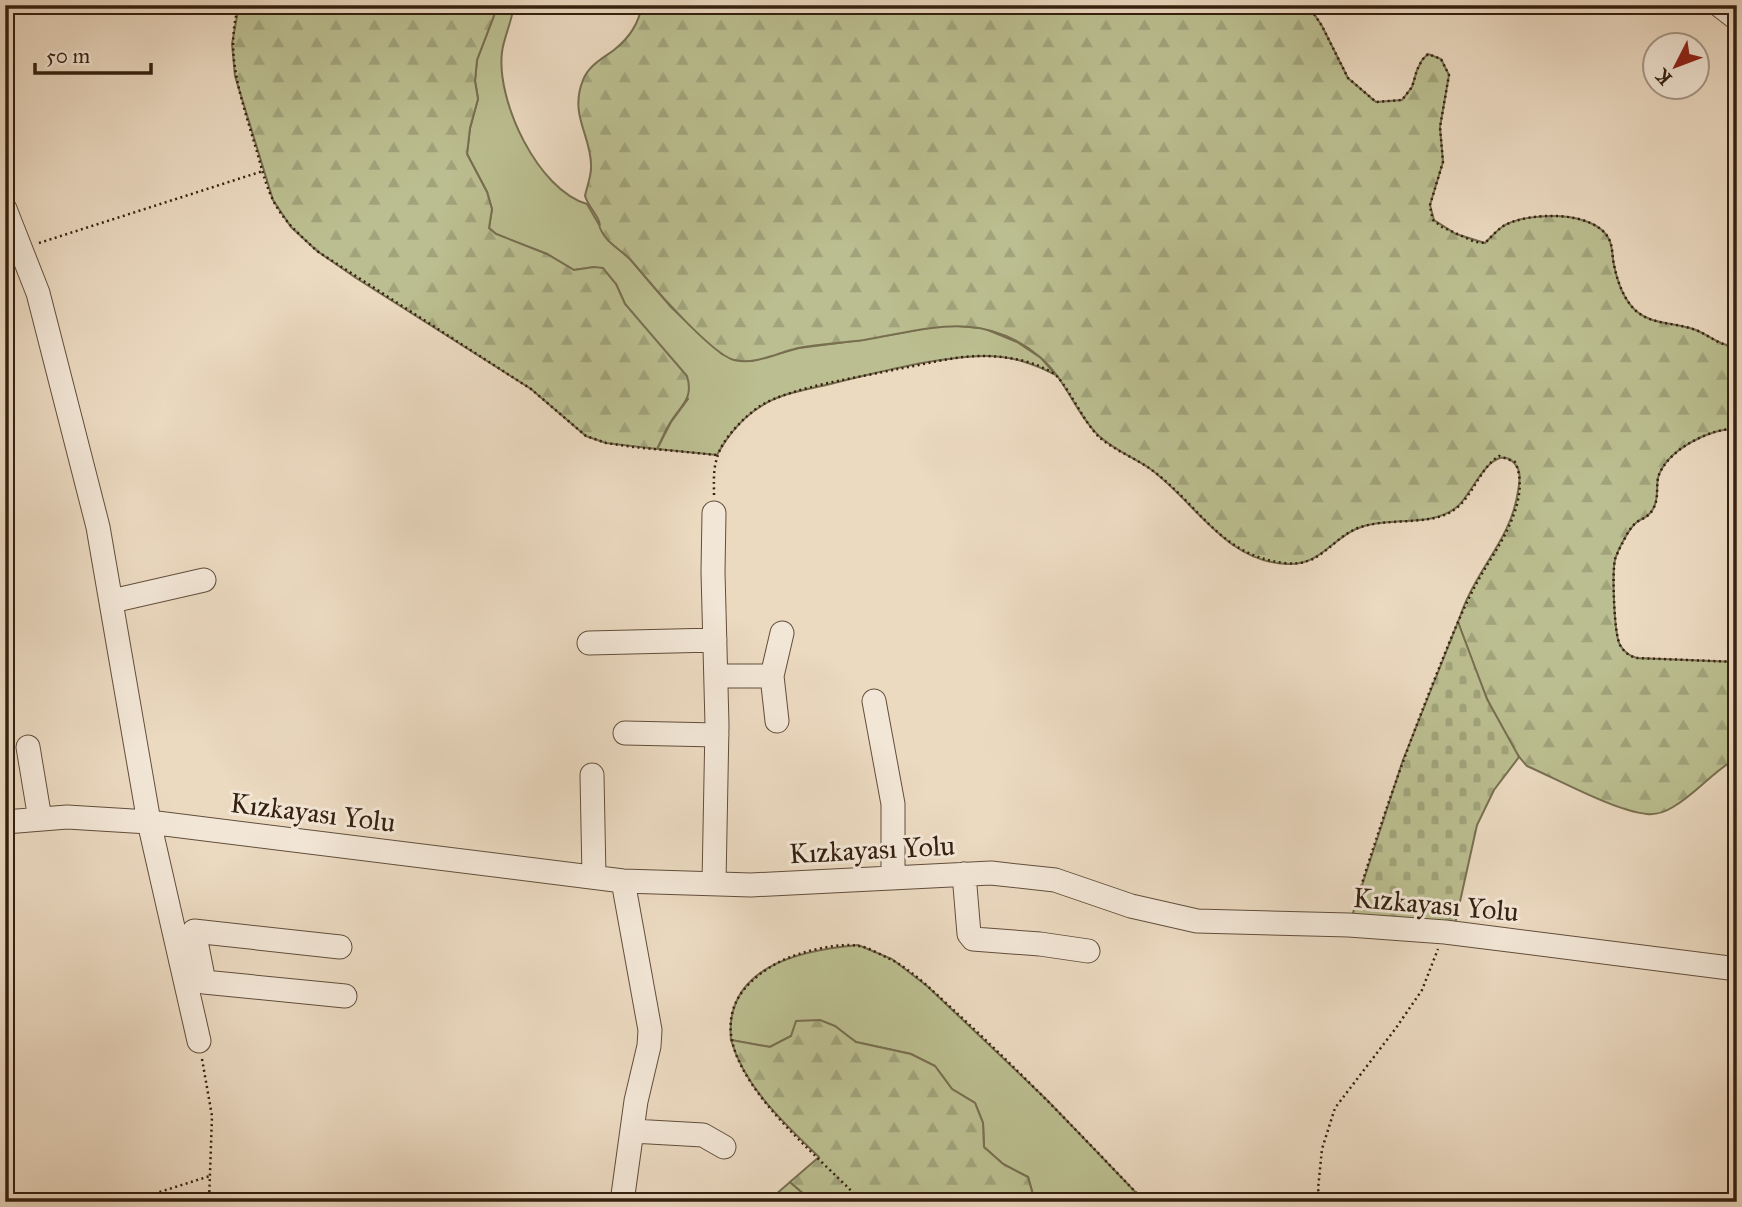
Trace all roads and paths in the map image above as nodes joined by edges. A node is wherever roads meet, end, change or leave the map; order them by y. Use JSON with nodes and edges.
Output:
{"nodes":[{"id":1,"x":239,"y":5,"type":"edge"},
{"id":2,"x":1308,"y":5,"type":"edge"},
{"id":3,"x":1719,"y":5,"type":"edge"},
{"id":4,"x":1737,"y":19,"type":"edge"},
{"id":5,"x":262,"y":171,"type":"junction"},
{"id":6,"x":5,"y":209,"type":"edge"},
{"id":7,"x":22,"y":249,"type":"junction"},
{"id":8,"x":1737,"y":346,"type":"edge"},
{"id":9,"x":1737,"y":429,"type":"edge"},
{"id":10,"x":717,"y":455,"type":"junction"},
{"id":11,"x":714,"y":513,"type":"joint"},
{"id":12,"x":204,"y":580,"type":"dead end"},
{"id":13,"x":112,"y":601,"type":"junction"},
{"id":14,"x":782,"y":633,"type":"dead end"},
{"id":15,"x":715,"y":640,"type":"junction"},
{"id":16,"x":589,"y":643,"type":"dead end"},
{"id":17,"x":1737,"y":662,"type":"edge"},
{"id":18,"x":716,"y":676,"type":"junction"},
{"id":19,"x":772,"y":676,"type":"junction"},
{"id":20,"x":874,"y":701,"type":"dead end"},
{"id":21,"x":777,"y":721,"type":"dead end"},
{"id":22,"x":625,"y":733,"type":"dead end"},
{"id":23,"x":717,"y":734,"type":"junction"},
{"id":24,"x":28,"y":747,"type":"dead end"},
{"id":25,"x":592,"y":775,"type":"dead end"},
{"id":26,"x":40,"y":819,"type":"junction"},
{"id":27,"x":5,"y":822,"type":"edge"},
{"id":28,"x":149,"y":822,"type":"junction"},
{"id":29,"x":964,"y":874,"type":"junction"},
{"id":30,"x":594,"y":877,"type":"junction"},
{"id":31,"x":893,"y":878,"type":"junction"},
{"id":32,"x":623,"y":881,"type":"junction"},
{"id":33,"x":714,"y":883,"type":"junction"},
{"id":34,"x":1349,"y":925,"type":"junction"},
{"id":35,"x":1445,"y":932,"type":"junction"},
{"id":36,"x":340,"y":947,"type":"dead end"},
{"id":37,"x":1088,"y":951,"type":"dead end"},
{"id":38,"x":1737,"y":969,"type":"edge"},
{"id":39,"x":196,"y":988,"type":"junction"},
{"id":40,"x":345,"y":996,"type":"dead end"},
{"id":41,"x":199,"y":1041,"type":"joint"},
{"id":42,"x":632,"y":1131,"type":"junction"},
{"id":43,"x":724,"y":1147,"type":"dead end"},
{"id":44,"x":210,"y":1175,"type":"junction"},
{"id":45,"x":128,"y":1202,"type":"edge"},
{"id":46,"x":209,"y":1202,"type":"edge"},
{"id":47,"x":622,"y":1202,"type":"edge"},
{"id":48,"x":862,"y":1202,"type":"edge"},
{"id":49,"x":1145,"y":1202,"type":"edge"},
{"id":50,"x":1321,"y":1202,"type":"edge"}],
"edges":[{"from":1,"to":5,"type":"path"},
{"from":2,"to":8,"type":"path"},
{"from":3,"to":4,"type":"street"},
{"from":5,"to":7,"type":"path"},
{"from":5,"to":10,"type":"path"},
{"from":6,"to":7,"type":"street"},
{"from":7,"to":13,"type":"street"},
{"from":9,"to":17,"type":"path"},
{"from":10,"to":11,"type":"path"},
{"from":10,"to":34,"type":"path"},
{"from":11,"to":15,"type":"street"},
{"from":12,"to":13,"type":"street"},
{"from":13,"to":28,"type":"street"},
{"from":14,"to":19,"type":"street"},
{"from":15,"to":16,"type":"street"},
{"from":15,"to":18,"type":"street"},
{"from":18,"to":19,"type":"street"},
{"from":18,"to":23,"type":"street"},
{"from":19,"to":21,"type":"street"},
{"from":20,"to":31,"type":"street"},
{"from":22,"to":23,"type":"street"},
{"from":23,"to":33,"type":"street"},
{"from":24,"to":26,"type":"street"},
{"from":25,"to":30,"type":"street"},
{"from":26,"to":27,"type":"street","name":"Kızkayası Yolu"},
{"from":26,"to":28,"type":"street","name":"Kızkayası Yolu"},
{"from":28,"to":30,"type":"street","name":"Kızkayası Yolu"},
{"from":28,"to":39,"type":"street"},
{"from":29,"to":31,"type":"street","name":"Kızkayası Yolu"},
{"from":29,"to":34,"type":"street","name":"Kızkayası Yolu"},
{"from":29,"to":37,"type":"street"},
{"from":30,"to":32,"type":"street","name":"Kızkayası Yolu"},
{"from":31,"to":33,"type":"street","name":"Kızkayası Yolu"},
{"from":32,"to":33,"type":"street","name":"Kızkayası Yolu"},
{"from":32,"to":42,"type":"street"},
{"from":34,"to":35,"type":"street","name":"Kızkayası Yolu"},
{"from":35,"to":38,"type":"street","name":"Kızkayası Yolu"},
{"from":35,"to":50,"type":"path"},
{"from":36,"to":39,"type":"street"},
{"from":39,"to":40,"type":"street"},
{"from":39,"to":41,"type":"street"},
{"from":41,"to":44,"type":"path"},
{"from":42,"to":43,"type":"street"},
{"from":42,"to":47,"type":"street"},
{"from":44,"to":45,"type":"path"},
{"from":44,"to":46,"type":"path"},
{"from":48,"to":49,"type":"path"}]}
